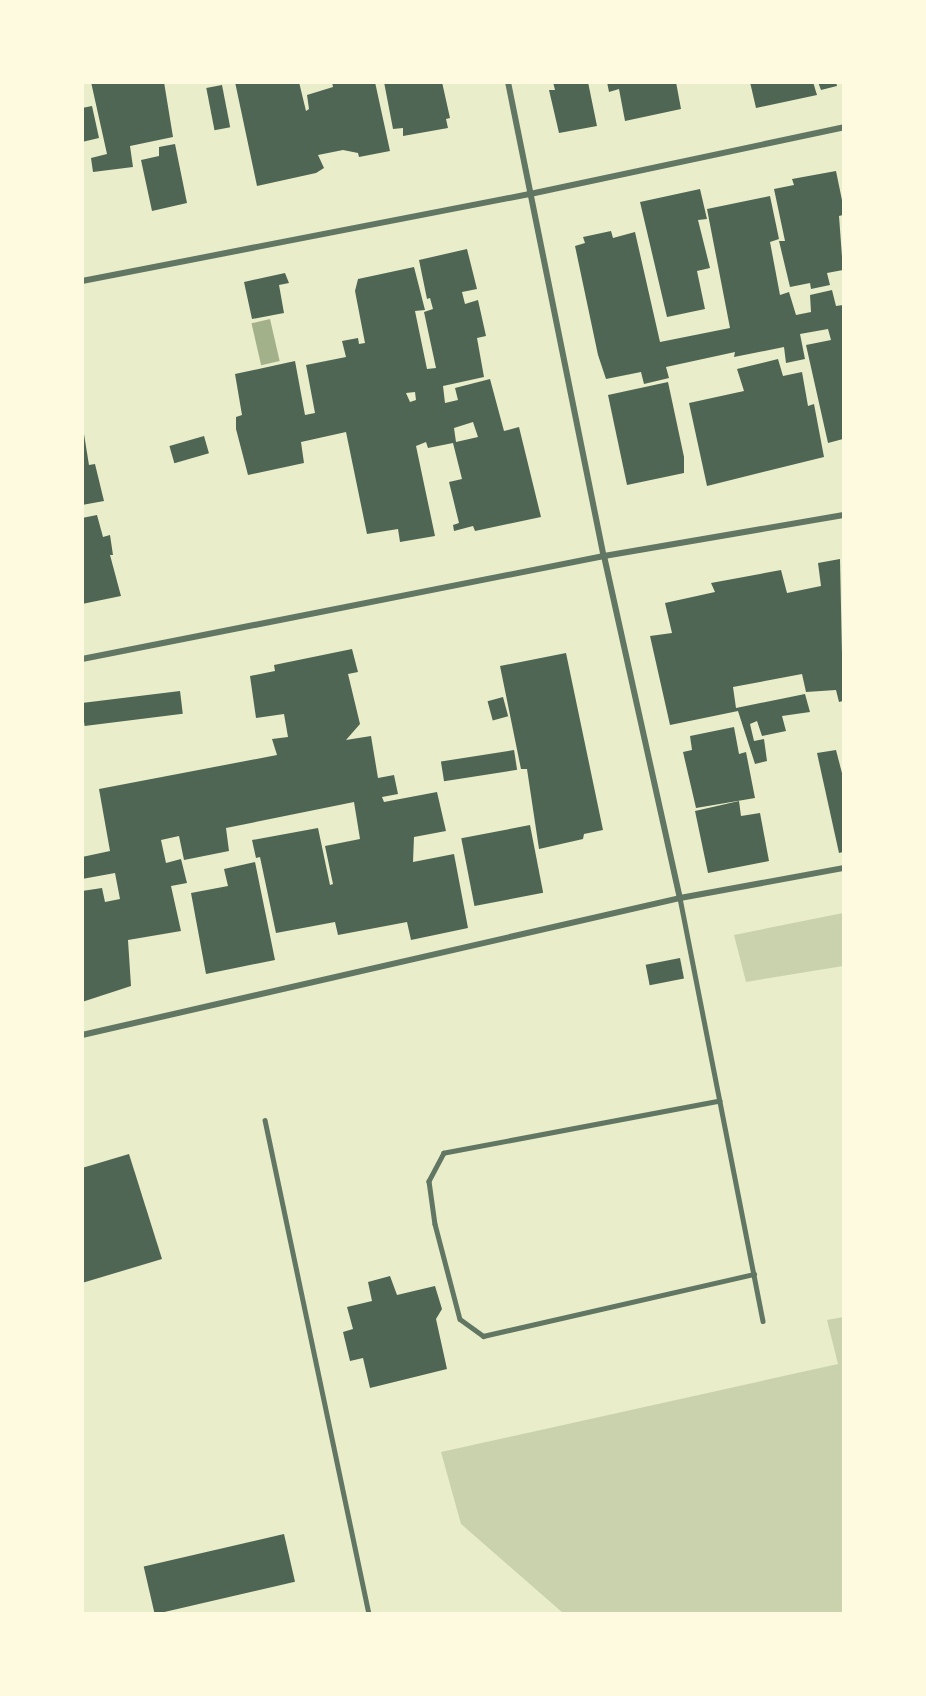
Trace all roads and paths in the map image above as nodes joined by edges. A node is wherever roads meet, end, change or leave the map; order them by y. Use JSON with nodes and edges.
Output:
{"nodes":[{"id":1,"x":508,"y":82,"type":"edge"},
{"id":2,"x":843,"y":128,"type":"edge"},
{"id":3,"x":530,"y":194,"type":"junction"},
{"id":4,"x":82,"y":281,"type":"edge"},
{"id":5,"x":843,"y":515,"type":"edge"},
{"id":6,"x":604,"y":556,"type":"junction"},
{"id":7,"x":82,"y":659,"type":"edge"},
{"id":8,"x":843,"y":868,"type":"edge"},
{"id":9,"x":680,"y":898,"type":"junction"},
{"id":10,"x":82,"y":1035,"type":"edge"},
{"id":11,"x":720,"y":1101,"type":"junction"},
{"id":12,"x":265,"y":1120,"type":"dead end"},
{"id":13,"x":754,"y":1274,"type":"junction"},
{"id":14,"x":763,"y":1321,"type":"dead end"},
{"id":15,"x":369,"y":1614,"type":"edge"}],
"edges":[{"from":1,"to":3,"type":"street"},
{"from":2,"to":3,"type":"street"},
{"from":3,"to":4,"type":"street"},
{"from":3,"to":6,"type":"street"},
{"from":5,"to":6,"type":"street"},
{"from":6,"to":7,"type":"street"},
{"from":6,"to":9,"type":"street"},
{"from":8,"to":9,"type":"street"},
{"from":9,"to":10,"type":"street"},
{"from":9,"to":11,"type":"lane"},
{"from":11,"to":13,"type":"lane"},
{"from":11,"to":13,"type":"lane"},
{"from":12,"to":15,"type":"lane"},
{"from":13,"to":14,"type":"lane"}]}
